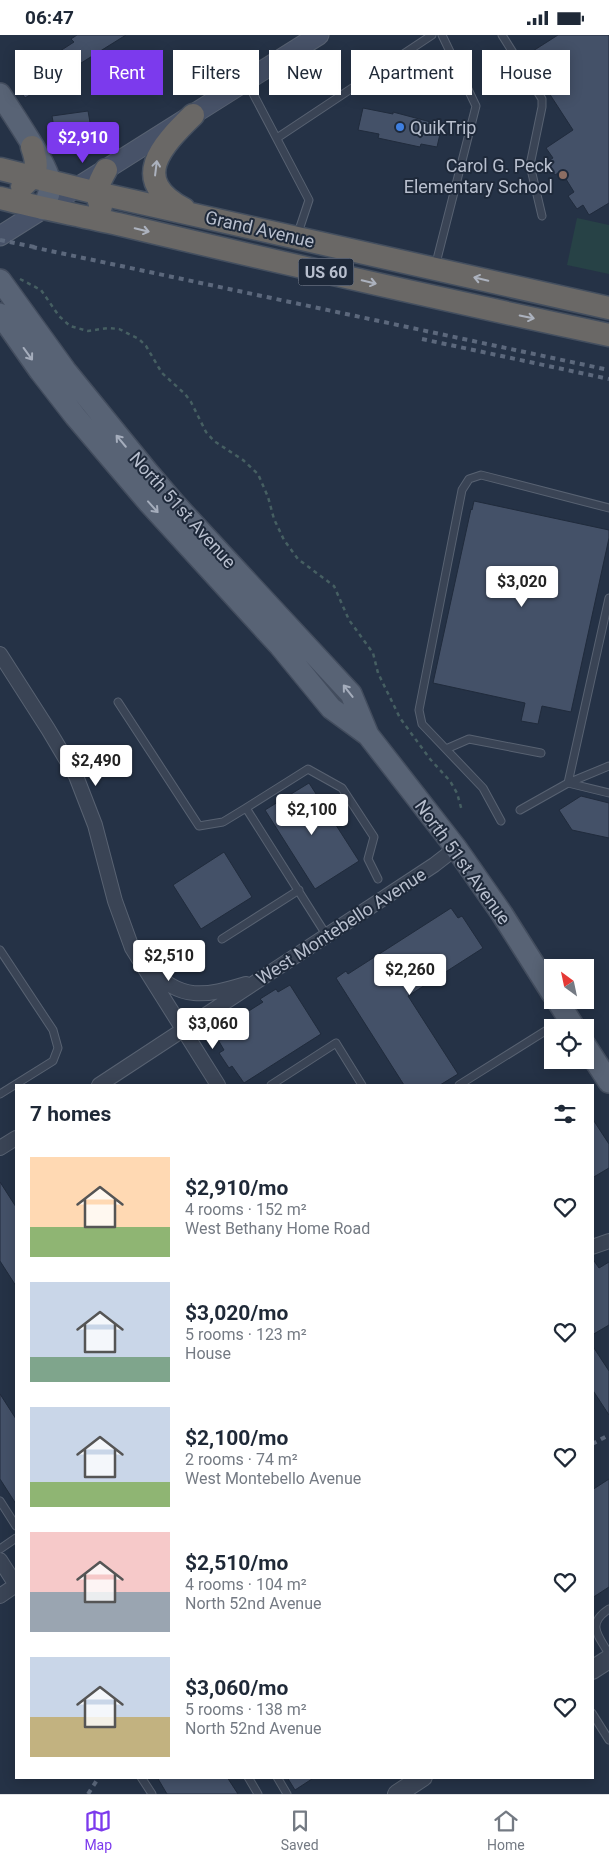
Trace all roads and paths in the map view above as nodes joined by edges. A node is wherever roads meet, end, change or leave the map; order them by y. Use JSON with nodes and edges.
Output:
{"nodes":[{"id":1,"x":319,"y":35,"type":"edge"},
{"id":2,"x":432,"y":35,"type":"edge"},
{"id":3,"x":442,"y":35,"type":"edge"},
{"id":4,"x":502,"y":35,"type":"edge"},
{"id":5,"x":259,"y":73,"type":"edge"},
{"id":6,"x":0,"y":94,"type":"edge"},
{"id":7,"x":224,"y":95,"type":"edge"},
{"id":8,"x":254,"y":95,"type":"edge"},
{"id":9,"x":193,"y":115,"type":"junction"},
{"id":10,"x":277,"y":138,"type":"junction"},
{"id":11,"x":32,"y":147,"type":"joint"},
{"id":12,"x":106,"y":170,"type":"joint"},
{"id":13,"x":87,"y":190,"type":"junction"},
{"id":14,"x":20,"y":192,"type":"edge"},
{"id":15,"x":194,"y":214,"type":"junction"},
{"id":16,"x":542,"y":216,"type":"dead end"},
{"id":17,"x":115,"y":223,"type":"junction"},
{"id":18,"x":0,"y":236,"type":"edge"},
{"id":19,"x":297,"y":237,"type":"junction"},
{"id":20,"x":435,"y":269,"type":"junction"},
{"id":21,"x":8,"y":284,"type":"edge"},
{"id":22,"x":609,"y":308,"type":"edge"},
{"id":23,"x":0,"y":314,"type":"edge"},
{"id":24,"x":609,"y":335,"type":"edge"},
{"id":25,"x":609,"y":507,"type":"edge"},
{"id":26,"x":609,"y":598,"type":"edge"},
{"id":27,"x":0,"y":654,"type":"edge"},
{"id":28,"x":118,"y":702,"type":"dead end"},
{"id":29,"x":368,"y":735,"type":"junction"},
{"id":30,"x":446,"y":749,"type":"junction"},
{"id":31,"x":541,"y":753,"type":"dead end"},
{"id":32,"x":609,"y":766,"type":"edge"},
{"id":33,"x":568,"y":783,"type":"junction"},
{"id":34,"x":609,"y":793,"type":"edge"},
{"id":35,"x":246,"y":807,"type":"junction"},
{"id":36,"x":520,"y":810,"type":"dead end"},
{"id":37,"x":462,"y":811,"type":"dead end"},
{"id":38,"x":501,"y":821,"type":"dead end"},
{"id":39,"x":456,"y":849,"type":"junction"},
{"id":40,"x":378,"y":879,"type":"dead end"},
{"id":41,"x":299,"y":891,"type":"junction"},
{"id":42,"x":327,"y":935,"type":"junction"},
{"id":43,"x":222,"y":939,"type":"dead end"},
{"id":44,"x":132,"y":948,"type":"junction"},
{"id":45,"x":0,"y":951,"type":"edge"},
{"id":46,"x":259,"y":980,"type":"junction"},
{"id":47,"x":544,"y":980,"type":"edge"},
{"id":48,"x":566,"y":1015,"type":"edge"},
{"id":49,"x":184,"y":1030,"type":"junction"},
{"id":50,"x":594,"y":1059,"type":"edge"},
{"id":51,"x":609,"y":1082,"type":"edge"},
{"id":52,"x":16,"y":1084,"type":"edge"},
{"id":53,"x":101,"y":1084,"type":"edge"},
{"id":54,"x":217,"y":1084,"type":"edge"},
{"id":55,"x":273,"y":1084,"type":"edge"},
{"id":56,"x":361,"y":1084,"type":"edge"},
{"id":57,"x":461,"y":1084,"type":"edge"},
{"id":58,"x":15,"y":1085,"type":"edge"},
{"id":59,"x":0,"y":1094,"type":"edge"},
{"id":60,"x":15,"y":1139,"type":"edge"},
{"id":61,"x":0,"y":1148,"type":"edge"},
{"id":62,"x":609,"y":1241,"type":"edge"},
{"id":63,"x":594,"y":1246,"type":"edge"},
{"id":64,"x":0,"y":1501,"type":"edge"},
{"id":65,"x":15,"y":1524,"type":"edge"},
{"id":66,"x":15,"y":1539,"type":"edge"},
{"id":67,"x":0,"y":1549,"type":"edge"},
{"id":68,"x":0,"y":1560,"type":"edge"},
{"id":69,"x":15,"y":1583,"type":"edge"},
{"id":70,"x":15,"y":1586,"type":"edge"},
{"id":71,"x":0,"y":1596,"type":"edge"},
{"id":72,"x":609,"y":1609,"type":"edge"},
{"id":73,"x":609,"y":1654,"type":"edge"},
{"id":74,"x":609,"y":1659,"type":"edge"},
{"id":75,"x":594,"y":1669,"type":"edge"},
{"id":76,"x":594,"y":1716,"type":"edge"},
{"id":77,"x":609,"y":1740,"type":"edge"},
{"id":78,"x":142,"y":1779,"type":"edge"},
{"id":79,"x":249,"y":1779,"type":"edge"},
{"id":80,"x":278,"y":1779,"type":"edge"},
{"id":81,"x":420,"y":1779,"type":"edge"},
{"id":82,"x":152,"y":1794,"type":"edge"},
{"id":83,"x":258,"y":1794,"type":"edge"},
{"id":84,"x":287,"y":1794,"type":"edge"},
{"id":85,"x":397,"y":1794,"type":"edge"}],
"edges":[{"from":1,"to":5,"type":"main road"},
{"from":2,"to":10,"type":"lane"},
{"from":3,"to":20,"type":"lane"},
{"from":4,"to":16,"type":"lane"},
{"from":6,"to":11,"type":"main road"},
{"from":7,"to":9,"type":"main road"},
{"from":8,"to":10,"type":"lane"},
{"from":9,"to":12,"type":"main road"},
{"from":15,"to":9,"type":"highway","one_way":true},
{"from":10,"to":19,"type":"lane"},
{"from":11,"to":14,"type":"highway"},
{"from":12,"to":13,"type":"highway"},
{"from":13,"to":14,"type":"highway","name":"Grand Avenue","number":"US 60"},
{"from":13,"to":15,"type":"highway","name":"Grand Avenue","number":"US 60"},
{"from":13,"to":17,"type":"highway"},
{"from":14,"to":17,"type":"highway","name":"Grand Avenue","number":"US 60"},
{"from":14,"to":18,"type":"main road"},
{"from":15,"to":19,"type":"highway","name":"Grand Avenue","number":"US 60"},
{"from":17,"to":24,"type":"highway","name":"Grand Avenue","number":"US 60","one_way":true},
{"from":19,"to":20,"type":"highway","name":"Grand Avenue","number":"US 60"},
{"from":22,"to":20,"type":"highway","name":"Grand Avenue","number":"US 60","one_way":true},
{"from":29,"to":21,"type":"main road","name":"North 51st Avenue","one_way":true},
{"from":21,"to":37,"type":"path"},
{"from":23,"to":29,"type":"main road","name":"North 51st Avenue","one_way":true},
{"from":25,"to":30,"type":"lane"},
{"from":26,"to":33,"type":"lane"},
{"from":27,"to":44,"type":"street"},
{"from":28,"to":35,"type":"lane"},
{"from":29,"to":39,"type":"main road","name":"North 51st Avenue"},
{"from":30,"to":31,"type":"lane"},
{"from":30,"to":38,"type":"lane"},
{"from":32,"to":33,"type":"lane"},
{"from":33,"to":34,"type":"lane"},
{"from":33,"to":36,"type":"lane"},
{"from":35,"to":40,"type":"lane"},
{"from":35,"to":41,"type":"lane"},
{"from":39,"to":42,"type":"street","name":"West Montebello Avenue"},
{"from":39,"to":47,"type":"main road","name":"North 51st Avenue"},
{"from":41,"to":42,"type":"lane"},
{"from":41,"to":43,"type":"lane"},
{"from":42,"to":46,"type":"street","name":"West Montebello Avenue"},
{"from":44,"to":46,"type":"street"},
{"from":44,"to":49,"type":"street"},
{"from":45,"to":52,"type":"lane"},
{"from":46,"to":49,"type":"street","name":"West Montebello Avenue"},
{"from":48,"to":57,"type":"lane"},
{"from":49,"to":53,"type":"street","name":"West Montebello Avenue"},
{"from":49,"to":54,"type":"street"},
{"from":50,"to":51,"type":"main road"},
{"from":55,"to":56,"type":"lane"},
{"from":58,"to":59,"type":"lane"},
{"from":60,"to":61,"type":"street"},
{"from":62,"to":63,"type":"street"},
{"from":64,"to":65,"type":"lane"},
{"from":66,"to":67,"type":"lane"},
{"from":68,"to":69,"type":"street"},
{"from":70,"to":71,"type":"street"},
{"from":72,"to":73,"type":"lane"},
{"from":74,"to":75,"type":"street"},
{"from":76,"to":77,"type":"lane"},
{"from":78,"to":82,"type":"lane"},
{"from":79,"to":83,"type":"lane"},
{"from":80,"to":84,"type":"lane"},
{"from":81,"to":85,"type":"street"}]}
